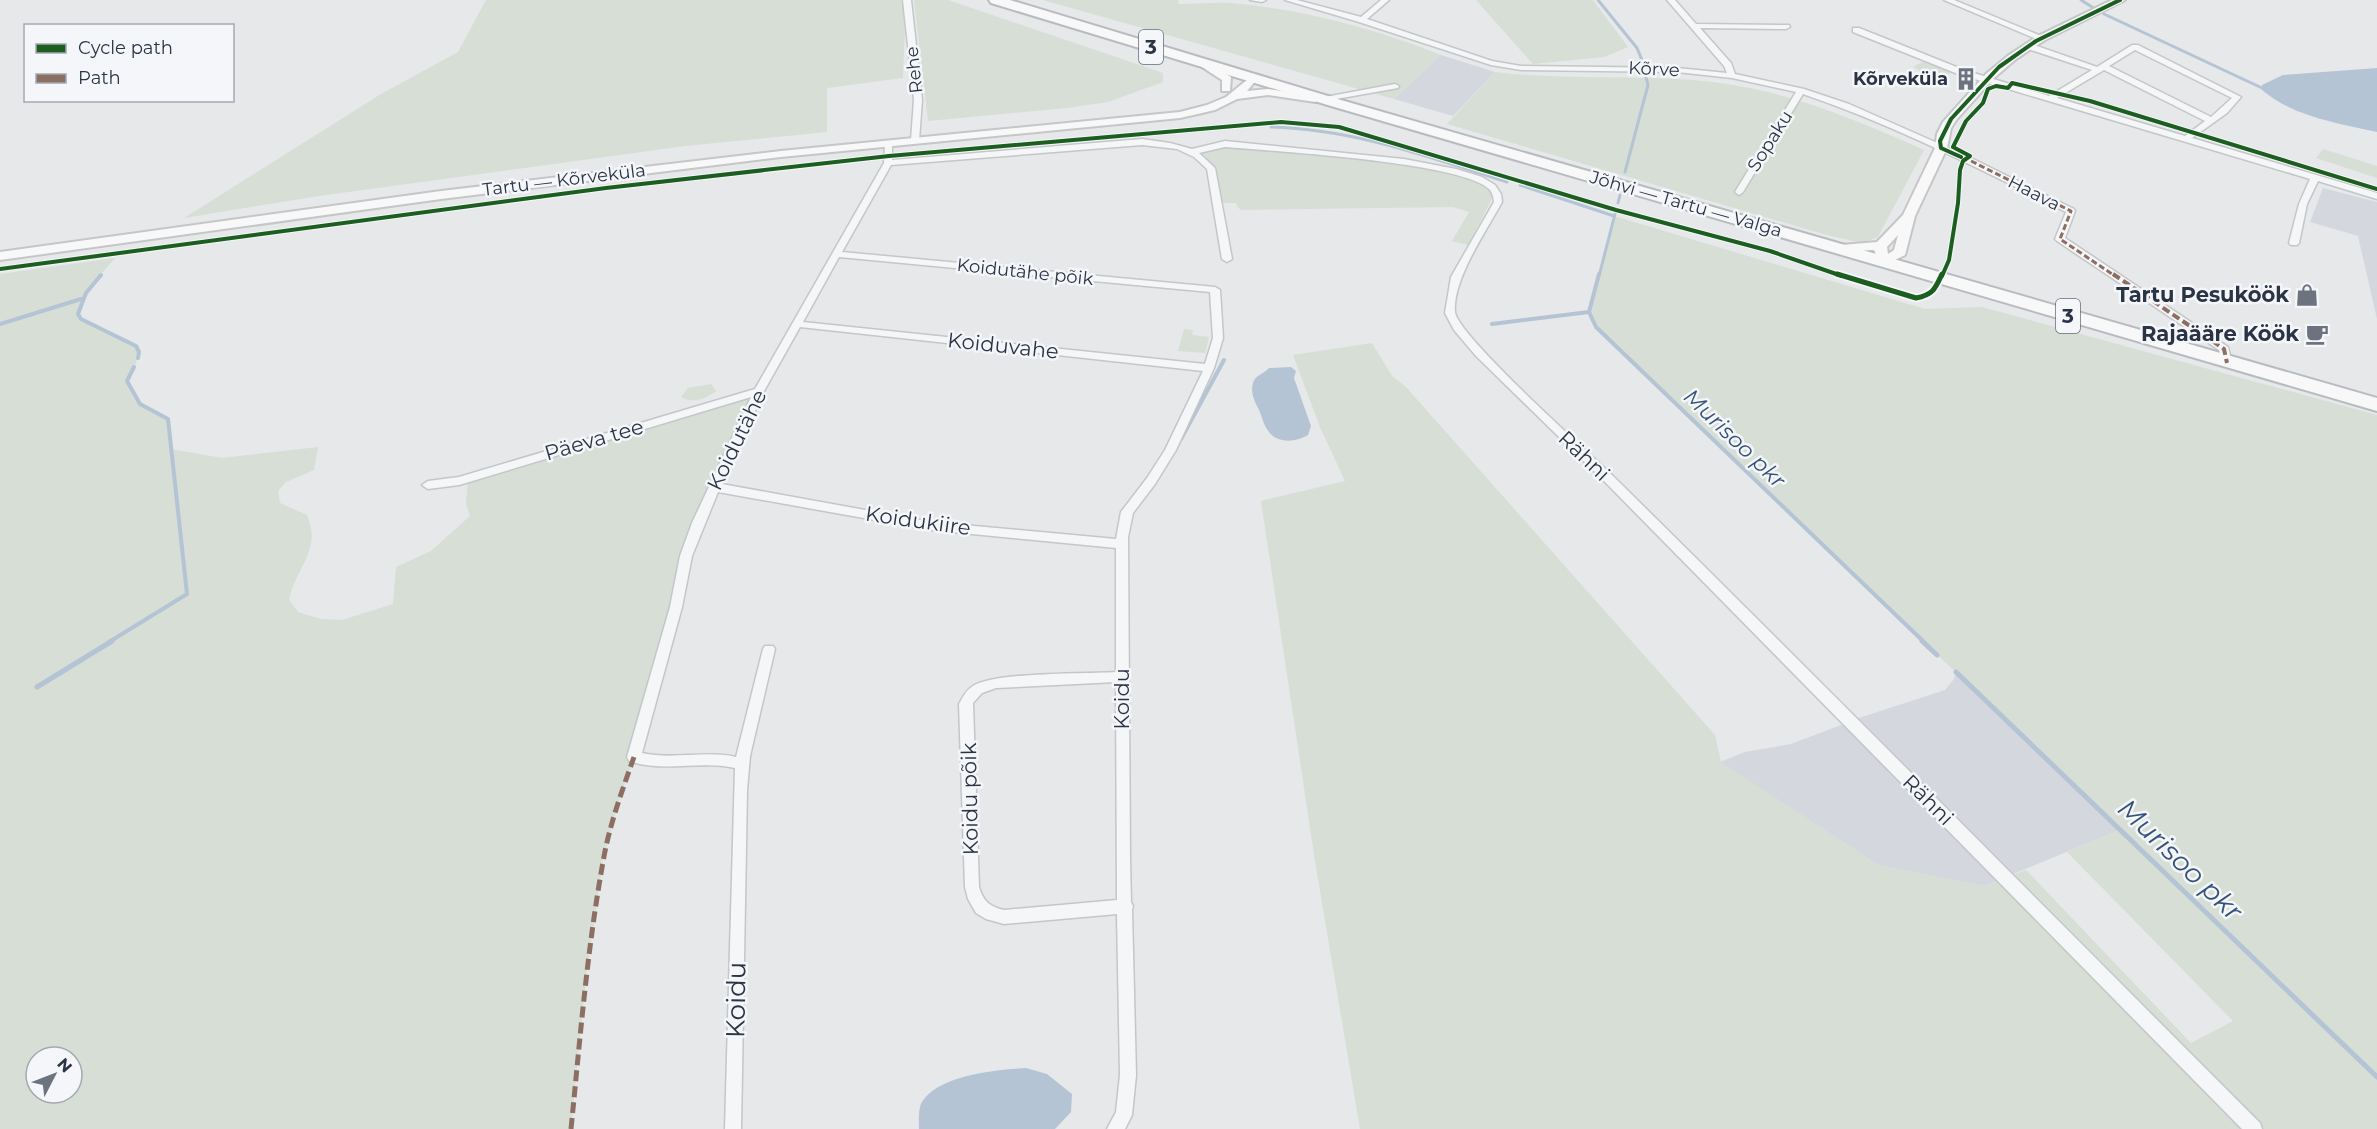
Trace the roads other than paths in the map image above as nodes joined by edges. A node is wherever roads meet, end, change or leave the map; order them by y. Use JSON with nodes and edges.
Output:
{"nodes":[{"id":1,"x":907,"y":0,"type":"edge"},
{"id":2,"x":996,"y":0,"type":"edge"},
{"id":3,"x":1254,"y":0,"type":"edge"},
{"id":4,"x":1262,"y":0,"type":"edge"},
{"id":5,"x":1289,"y":0,"type":"edge"},
{"id":6,"x":1385,"y":0,"type":"edge"},
{"id":7,"x":1671,"y":0,"type":"edge"},
{"id":8,"x":1948,"y":0,"type":"edge"},
{"id":9,"x":2120,"y":0,"type":"edge"},
{"id":10,"x":1362,"y":20,"type":"junction"},
{"id":11,"x":1694,"y":26,"type":"junction"},
{"id":12,"x":1786,"y":27,"type":"dead end"},
{"id":13,"x":1856,"y":30,"type":"dead end"},
{"id":14,"x":2042,"y":38,"type":"junction"},
{"id":15,"x":2028,"y":46,"type":"junction"},
{"id":16,"x":1203,"y":63,"type":"junction"},
{"id":17,"x":2101,"y":68,"type":"junction"},
{"id":18,"x":1732,"y":76,"type":"junction"},
{"id":19,"x":1253,"y":78,"type":"junction"},
{"id":20,"x":1987,"y":79,"type":"junction"},
{"id":21,"x":1395,"y":86,"type":"dead end"},
{"id":22,"x":1801,"y":91,"type":"junction"},
{"id":23,"x":1231,"y":93,"type":"junction"},
{"id":24,"x":2051,"y":98,"type":"junction"},
{"id":25,"x":1331,"y":101,"type":"junction"},
{"id":26,"x":2210,"y":120,"type":"junction"},
{"id":27,"x":915,"y":140,"type":"junction"},
{"id":28,"x":2186,"y":140,"type":"junction"},
{"id":29,"x":888,"y":143,"type":"junction"},
{"id":30,"x":1941,"y":148,"type":"junction"},
{"id":31,"x":1192,"y":152,"type":"junction"},
{"id":32,"x":888,"y":163,"type":"junction"},
{"id":33,"x":2315,"y":178,"type":"junction"},
{"id":34,"x":1739,"y":192,"type":"dead end"},
{"id":35,"x":2377,"y":196,"type":"edge"},
{"id":36,"x":1909,"y":216,"type":"junction"},
{"id":37,"x":2294,"y":243,"type":"dead end"},
{"id":38,"x":1889,"y":253,"type":"junction"},
{"id":39,"x":835,"y":254,"type":"junction"},
{"id":40,"x":0,"y":256,"type":"edge"},
{"id":41,"x":1227,"y":259,"type":"dead end"},
{"id":42,"x":1215,"y":290,"type":"joint"},
{"id":43,"x":797,"y":324,"type":"junction"},
{"id":44,"x":2227,"y":363,"type":"junction"},
{"id":45,"x":1209,"y":368,"type":"junction"},
{"id":46,"x":759,"y":391,"type":"junction"},
{"id":47,"x":2377,"y":405,"type":"edge"},
{"id":48,"x":428,"y":484,"type":"dead end"},
{"id":49,"x":715,"y":487,"type":"junction"},
{"id":50,"x":1122,"y":544,"type":"junction"},
{"id":51,"x":769,"y":649,"type":"dead end"},
{"id":52,"x":1122,"y":677,"type":"junction"},
{"id":53,"x":742,"y":764,"type":"junction"},
{"id":54,"x":1126,"y":906,"type":"junction"},
{"id":55,"x":733,"y":1129,"type":"edge"},
{"id":56,"x":1114,"y":1129,"type":"edge"},
{"id":57,"x":2254,"y":1129,"type":"edge"}],
"edges":[{"from":1,"to":27,"type":"street","name":"Rehe"},
{"from":2,"to":16,"type":"highway","name":"Jõhvi — Tartu — Valga","number":"3"},
{"from":3,"to":4,"type":"street"},
{"from":5,"to":10,"type":"street","name":"Kõrve"},
{"from":6,"to":10,"type":"street"},
{"from":7,"to":11,"type":"street"},
{"from":8,"to":14,"type":"street"},
{"from":9,"to":14,"type":"main road"},
{"from":10,"to":18,"type":"street","name":"Kõrve"},
{"from":11,"to":12,"type":"street"},
{"from":11,"to":18,"type":"street"},
{"from":13,"to":20,"type":"street"},
{"from":14,"to":15,"type":"main road"},
{"from":15,"to":17,"type":"street"},
{"from":15,"to":20,"type":"main road"},
{"from":16,"to":19,"type":"highway","name":"Jõhvi — Tartu — Valga","number":"3"},
{"from":16,"to":23,"type":"main road"},
{"from":17,"to":24,"type":"street"},
{"from":17,"to":26,"type":"street"},
{"from":17,"to":26,"type":"street"},
{"from":18,"to":22,"type":"street","name":"Kõrve"},
{"from":19,"to":23,"type":"main road","name":"Tartu — Kõrveküla"},
{"from":19,"to":25,"type":"highway","name":"Jõhvi — Tartu — Valga","number":"3"},
{"from":20,"to":24,"type":"street"},
{"from":20,"to":30,"type":"main road"},
{"from":21,"to":25,"type":"street"},
{"from":22,"to":30,"type":"street","name":"Kõrve"},
{"from":22,"to":34,"type":"street","name":"Sopaku"},
{"from":23,"to":25,"type":"main road"},
{"from":23,"to":27,"type":"main road","name":"Tartu — Kõrveküla"},
{"from":24,"to":28,"type":"street"},
{"from":25,"to":38,"type":"highway","name":"Jõhvi — Tartu — Valga","number":"3"},
{"from":26,"to":28,"type":"street"},
{"from":27,"to":29,"type":"main road","name":"Tartu — Kõrveküla"},
{"from":28,"to":33,"type":"street"},
{"from":29,"to":32,"type":"street"},
{"from":29,"to":40,"type":"main road","name":"Tartu — Kõrveküla"},
{"from":30,"to":36,"type":"main road"},
{"from":30,"to":44,"type":"street","name":"Haava"},
{"from":31,"to":32,"type":"street","name":"Rähni"},
{"from":31,"to":41,"type":"street"},
{"from":31,"to":57,"type":"street","name":"Rähni"},
{"from":32,"to":39,"type":"street","name":"Koidutähe"},
{"from":33,"to":35,"type":"street"},
{"from":33,"to":37,"type":"street"},
{"from":36,"to":38,"type":"main road"},
{"from":36,"to":38,"type":"main road"},
{"from":38,"to":44,"type":"highway","name":"Jõhvi — Tartu — Valga","number":"3"},
{"from":39,"to":42,"type":"street","name":"Koidutähe põik"},
{"from":39,"to":43,"type":"street","name":"Koidutähe"},
{"from":42,"to":45,"type":"street","name":"Koidu"},
{"from":43,"to":45,"type":"street","name":"Koiduvahe"},
{"from":43,"to":46,"type":"street","name":"Koidutähe"},
{"from":44,"to":47,"type":"highway","name":"Jõhvi — Tartu — Valga","number":"3"},
{"from":45,"to":50,"type":"street","name":"Koidu"},
{"from":46,"to":48,"type":"street","name":"Päeva tee"},
{"from":46,"to":49,"type":"street","name":"Koidutähe"},
{"from":49,"to":50,"type":"street","name":"Koidukiire"},
{"from":49,"to":53,"type":"street","name":"Koidutähe"},
{"from":50,"to":52,"type":"street","name":"Koidu"},
{"from":51,"to":53,"type":"street","name":"Koidu"},
{"from":52,"to":54,"type":"street","name":"Koidu"},
{"from":52,"to":54,"type":"street","name":"Koidu põik"},
{"from":53,"to":55,"type":"street","name":"Koidu"},
{"from":54,"to":56,"type":"street","name":"Koidu"}]}
